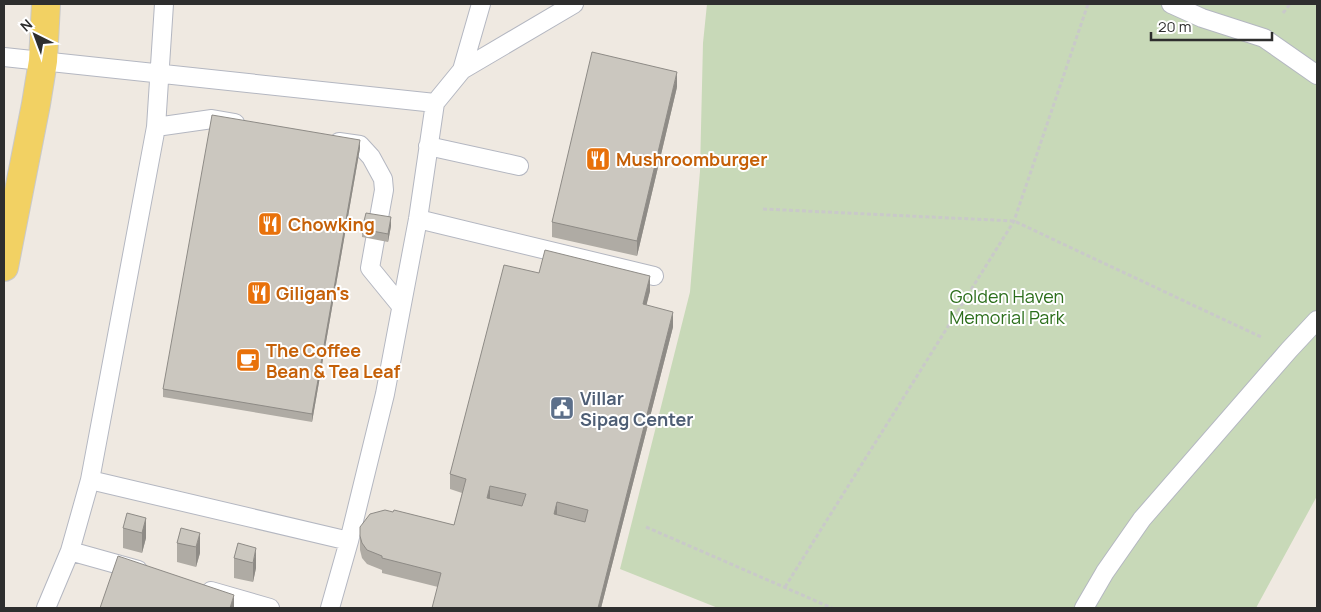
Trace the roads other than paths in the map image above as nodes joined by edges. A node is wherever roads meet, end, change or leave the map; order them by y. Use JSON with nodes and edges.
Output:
{"nodes":[{"id":1,"x":46,"y":4,"type":"edge"},
{"id":2,"x":164,"y":4,"type":"edge"},
{"id":3,"x":481,"y":4,"type":"edge"},
{"id":4,"x":574,"y":4,"type":"edge"},
{"id":5,"x":1171,"y":4,"type":"edge"},
{"id":6,"x":4,"y":57,"type":"edge"},
{"id":7,"x":43,"y":61,"type":"junction"},
{"id":8,"x":462,"y":70,"type":"junction"},
{"id":9,"x":161,"y":74,"type":"junction"},
{"id":10,"x":1317,"y":76,"type":"edge"},
{"id":11,"x":435,"y":103,"type":"junction"},
{"id":12,"x":252,"y":126,"type":"edge"},
{"id":13,"x":156,"y":127,"type":"junction"},
{"id":14,"x":320,"y":138,"type":"edge"},
{"id":15,"x":428,"y":146,"type":"junction"},
{"id":16,"x":520,"y":166,"type":"dead end"},
{"id":17,"x":418,"y":219,"type":"junction"},
{"id":18,"x":4,"y":267,"type":"edge"},
{"id":19,"x":654,"y":276,"type":"dead end"},
{"id":20,"x":401,"y":306,"type":"junction"},
{"id":21,"x":1317,"y":320,"type":"edge"},
{"id":22,"x":90,"y":480,"type":"junction"},
{"id":23,"x":349,"y":541,"type":"junction"},
{"id":24,"x":70,"y":551,"type":"junction"},
{"id":25,"x":156,"y":575,"type":"edge"},
{"id":26,"x":194,"y":586,"type":"edge"},
{"id":27,"x":250,"y":605,"type":"edge"},
{"id":28,"x":46,"y":608,"type":"edge"},
{"id":29,"x":270,"y":608,"type":"edge"},
{"id":30,"x":330,"y":608,"type":"edge"},
{"id":31,"x":1084,"y":608,"type":"edge"}],
"edges":[{"from":1,"to":7,"type":"main road"},
{"from":2,"to":9,"type":"lane"},
{"from":3,"to":8,"type":"lane"},
{"from":4,"to":8,"type":"lane"},
{"from":5,"to":10,"type":"lane"},
{"from":6,"to":7,"type":"lane"},
{"from":7,"to":9,"type":"lane"},
{"from":7,"to":18,"type":"main road"},
{"from":8,"to":11,"type":"lane"},
{"from":9,"to":11,"type":"lane"},
{"from":9,"to":13,"type":"lane"},
{"from":11,"to":15,"type":"lane"},
{"from":12,"to":13,"type":"lane"},
{"from":13,"to":22,"type":"lane"},
{"from":14,"to":20,"type":"lane"},
{"from":15,"to":16,"type":"lane"},
{"from":15,"to":17,"type":"lane"},
{"from":17,"to":19,"type":"lane"},
{"from":17,"to":20,"type":"lane"},
{"from":20,"to":23,"type":"lane"},
{"from":21,"to":31,"type":"lane"},
{"from":22,"to":23,"type":"lane"},
{"from":22,"to":24,"type":"lane"},
{"from":23,"to":30,"type":"lane"},
{"from":24,"to":25,"type":"lane"},
{"from":24,"to":28,"type":"lane"},
{"from":26,"to":27,"type":"lane"},
{"from":27,"to":29,"type":"lane"}]}
